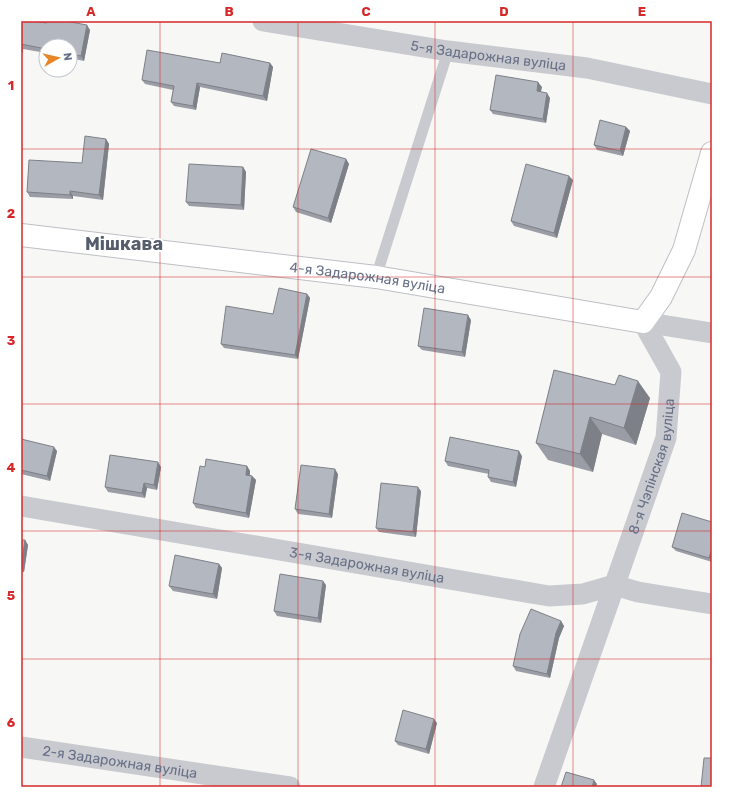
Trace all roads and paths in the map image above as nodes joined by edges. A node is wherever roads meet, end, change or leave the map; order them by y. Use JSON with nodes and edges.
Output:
{"nodes":[{"id":1,"x":263,"y":21,"type":"edge"},
{"id":2,"x":448,"y":51,"type":"junction"},
{"id":3,"x":712,"y":94,"type":"edge"},
{"id":4,"x":712,"y":153,"type":"edge"},
{"id":5,"x":21,"y":235,"type":"edge"},
{"id":6,"x":376,"y":277,"type":"junction"},
{"id":7,"x":643,"y":322,"type":"junction"},
{"id":8,"x":712,"y":333,"type":"edge"},
{"id":9,"x":21,"y":506,"type":"edge"},
{"id":10,"x":614,"y":585,"type":"junction"},
{"id":11,"x":712,"y":604,"type":"edge"},
{"id":12,"x":21,"y":747,"type":"edge"},
{"id":13,"x":290,"y":787,"type":"edge"},
{"id":14,"x":544,"y":787,"type":"edge"}],
"edges":[{"from":1,"to":2,"type":"street","name":"5-я Задарожная вуліца"},
{"from":2,"to":3,"type":"street","name":"5-я Задарожная вуліца"},
{"from":2,"to":6,"type":"lane"},
{"from":4,"to":7,"type":"main road"},
{"from":5,"to":6,"type":"main road","name":"4-я Задарожная вуліца"},
{"from":6,"to":7,"type":"main road","name":"4-я Задарожная вуліца"},
{"from":7,"to":8,"type":"street","name":"4-я Задарожная вуліца"},
{"from":7,"to":10,"type":"street","name":"8-я Чэпінская вуліца"},
{"from":9,"to":10,"type":"street","name":"3-я Задарожная вуліца"},
{"from":10,"to":11,"type":"street"},
{"from":10,"to":14,"type":"street","name":"8-я Чэпінская вуліца"},
{"from":12,"to":13,"type":"street","name":"2-я Задарожная вуліца"}]}
